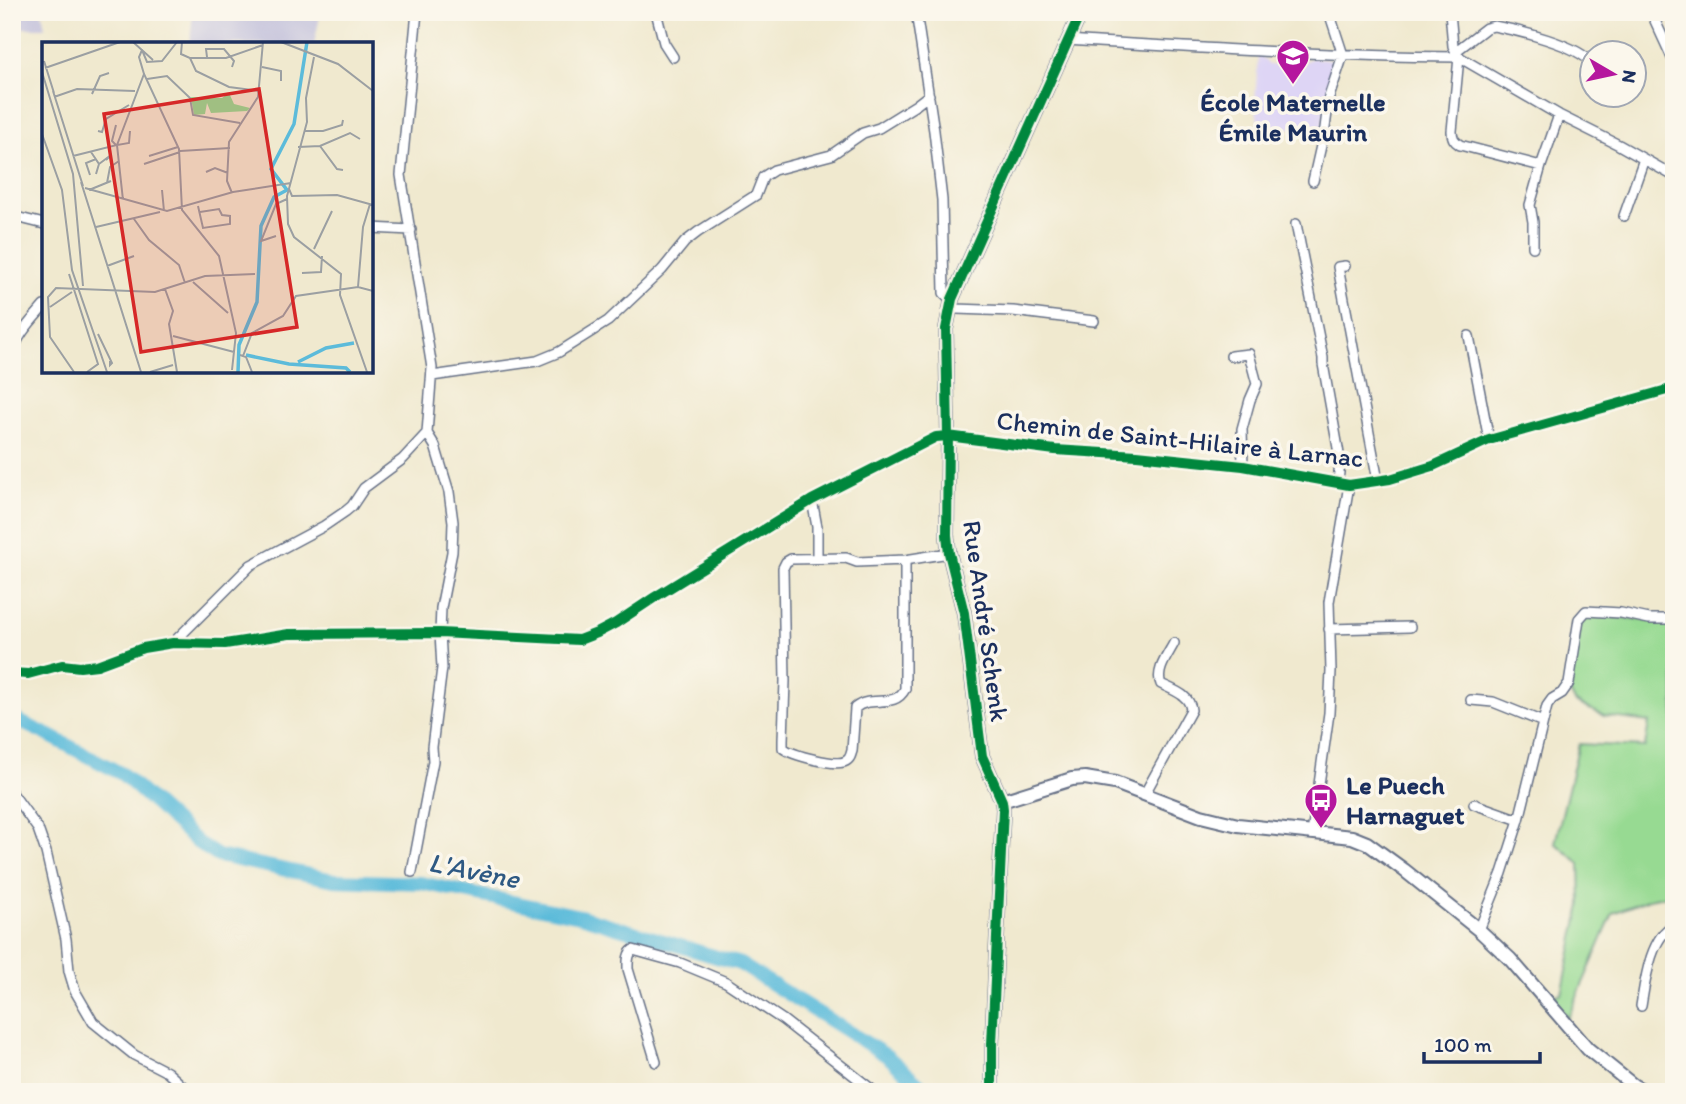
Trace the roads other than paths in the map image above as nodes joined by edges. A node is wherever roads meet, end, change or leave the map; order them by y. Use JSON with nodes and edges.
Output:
{"nodes":[{"id":1,"x":417,"y":12,"type":"edge"},
{"id":2,"x":656,"y":12,"type":"edge"},
{"id":3,"x":916,"y":12,"type":"edge"},
{"id":4,"x":1081,"y":12,"type":"edge"},
{"id":5,"x":1328,"y":12,"type":"edge"},
{"id":6,"x":1450,"y":12,"type":"edge"},
{"id":7,"x":1651,"y":12,"type":"edge"},
{"id":8,"x":1067,"y":40,"type":"junction"},
{"id":9,"x":1578,"y":52,"type":"edge"},
{"id":10,"x":1457,"y":54,"type":"junction"},
{"id":11,"x":1343,"y":55,"type":"junction"},
{"id":12,"x":673,"y":57,"type":"dead end"},
{"id":13,"x":1674,"y":62,"type":"edge"},
{"id":14,"x":929,"y":95,"type":"junction"},
{"id":15,"x":1559,"y":115,"type":"junction"},
{"id":16,"x":1644,"y":159,"type":"junction"},
{"id":17,"x":1541,"y":166,"type":"junction"},
{"id":18,"x":1674,"y":176,"type":"edge"},
{"id":19,"x":1313,"y":181,"type":"dead end"},
{"id":20,"x":12,"y":216,"type":"edge"},
{"id":21,"x":1624,"y":216,"type":"dead end"},
{"id":22,"x":42,"y":223,"type":"edge"},
{"id":23,"x":1296,"y":224,"type":"dead end"},
{"id":24,"x":373,"y":228,"type":"edge"},
{"id":25,"x":411,"y":230,"type":"junction"},
{"id":26,"x":1533,"y":247,"type":"dead end"},
{"id":27,"x":1345,"y":265,"type":"dead end"},
{"id":28,"x":950,"y":303,"type":"junction"},
{"id":29,"x":42,"y":308,"type":"edge"},
{"id":30,"x":1094,"y":321,"type":"dead end"},
{"id":31,"x":1469,"y":336,"type":"dead end"},
{"id":32,"x":12,"y":355,"type":"edge"},
{"id":33,"x":1231,"y":356,"type":"dead end"},
{"id":34,"x":432,"y":376,"type":"junction"},
{"id":35,"x":1674,"y":388,"type":"edge"},
{"id":36,"x":427,"y":433,"type":"junction"},
{"id":37,"x":948,"y":436,"type":"junction"},
{"id":38,"x":1489,"y":439,"type":"junction"},
{"id":39,"x":1243,"y":466,"type":"junction"},
{"id":40,"x":1378,"y":481,"type":"junction"},
{"id":41,"x":1338,"y":483,"type":"junction"},
{"id":42,"x":1349,"y":485,"type":"junction"},
{"id":43,"x":812,"y":500,"type":"junction"},
{"id":44,"x":949,"y":553,"type":"junction"},
{"id":45,"x":817,"y":558,"type":"junction"},
{"id":46,"x":905,"y":560,"type":"junction"},
{"id":47,"x":1674,"y":619,"type":"edge"},
{"id":48,"x":1410,"y":627,"type":"dead end"},
{"id":49,"x":1329,"y":629,"type":"junction"},
{"id":50,"x":440,"y":633,"type":"junction"},
{"id":51,"x":173,"y":643,"type":"junction"},
{"id":52,"x":1174,"y":643,"type":"dead end"},
{"id":53,"x":12,"y":673,"type":"edge"},
{"id":54,"x":1471,"y":700,"type":"dead end"},
{"id":55,"x":1543,"y":722,"type":"junction"},
{"id":56,"x":12,"y":793,"type":"edge"},
{"id":57,"x":1144,"y":795,"type":"junction"},
{"id":58,"x":1002,"y":801,"type":"junction"},
{"id":59,"x":1474,"y":804,"type":"dead end"},
{"id":60,"x":1519,"y":820,"type":"junction"},
{"id":61,"x":1312,"y":834,"type":"junction"},
{"id":62,"x":412,"y":872,"type":"dead end"},
{"id":63,"x":1674,"y":925,"type":"edge"},
{"id":64,"x":1479,"y":930,"type":"junction"},
{"id":65,"x":1641,"y":1006,"type":"dead end"},
{"id":66,"x":656,"y":1062,"type":"dead end"},
{"id":67,"x":189,"y":1092,"type":"edge"},
{"id":68,"x":875,"y":1092,"type":"edge"},
{"id":69,"x":992,"y":1092,"type":"edge"},
{"id":70,"x":1647,"y":1092,"type":"edge"}],
"edges":[{"from":1,"to":25,"type":"street"},
{"from":2,"to":12,"type":"street"},
{"from":3,"to":14,"type":"street"},
{"from":4,"to":8,"type":"street","name":"Rue André Schenk"},
{"from":5,"to":11,"type":"street"},
{"from":6,"to":10,"type":"street"},
{"from":7,"to":13,"type":"street"},
{"from":8,"to":11,"type":"street"},
{"from":8,"to":28,"type":"street","name":"Rue André Schenk"},
{"from":9,"to":10,"type":"street"},
{"from":10,"to":11,"type":"street"},
{"from":10,"to":15,"type":"street"},
{"from":10,"to":17,"type":"street"},
{"from":11,"to":19,"type":"street"},
{"from":14,"to":28,"type":"street"},
{"from":14,"to":34,"type":"street"},
{"from":15,"to":16,"type":"street"},
{"from":15,"to":17,"type":"street"},
{"from":16,"to":18,"type":"street"},
{"from":16,"to":21,"type":"street"},
{"from":17,"to":26,"type":"street"},
{"from":20,"to":22,"type":"street"},
{"from":23,"to":41,"type":"street"},
{"from":24,"to":25,"type":"street"},
{"from":25,"to":34,"type":"street"},
{"from":27,"to":40,"type":"street"},
{"from":28,"to":30,"type":"street"},
{"from":28,"to":37,"type":"street","name":"Rue André Schenk"},
{"from":29,"to":32,"type":"street"},
{"from":31,"to":38,"type":"street"},
{"from":33,"to":39,"type":"street","name":"Chemin de Saint-Hilaire à Larnac"},
{"from":34,"to":36,"type":"street"},
{"from":35,"to":38,"type":"street","name":"Chemin de Saint-Hilaire à Larnac"},
{"from":36,"to":50,"type":"street"},
{"from":36,"to":51,"type":"street"},
{"from":37,"to":39,"type":"street","name":"Chemin de Saint-Hilaire à Larnac"},
{"from":37,"to":43,"type":"street","name":"Chemin de Saint-Hilaire à Larnac"},
{"from":37,"to":44,"type":"street","name":"Rue André Schenk"},
{"from":38,"to":40,"type":"street","name":"Chemin de Saint-Hilaire à Larnac"},
{"from":39,"to":41,"type":"street","name":"Chemin de Saint-Hilaire à Larnac"},
{"from":40,"to":42,"type":"street","name":"Chemin de Saint-Hilaire à Larnac"},
{"from":41,"to":42,"type":"street","name":"Chemin de Saint-Hilaire à Larnac"},
{"from":42,"to":49,"type":"street"},
{"from":43,"to":45,"type":"street"},
{"from":43,"to":50,"type":"street","name":"Chemin de Saint-Hilaire à Larnac"},
{"from":44,"to":46,"type":"street"},
{"from":44,"to":58,"type":"street","name":"Rue André Schenk"},
{"from":45,"to":46,"type":"street"},
{"from":45,"to":46,"type":"street"},
{"from":47,"to":55,"type":"street"},
{"from":48,"to":49,"type":"street"},
{"from":49,"to":61,"type":"street"},
{"from":50,"to":51,"type":"street","name":"Chemin de Saint-Hilaire à Larnac"},
{"from":50,"to":62,"type":"street"},
{"from":51,"to":53,"type":"street","name":"Chemin de Saint-Hilaire à Larnac"},
{"from":52,"to":57,"type":"street"},
{"from":54,"to":55,"type":"street"},
{"from":55,"to":60,"type":"street"},
{"from":56,"to":67,"type":"street"},
{"from":57,"to":58,"type":"street"},
{"from":57,"to":61,"type":"street"},
{"from":58,"to":69,"type":"street","name":"Rue André Schenk"},
{"from":59,"to":60,"type":"street"},
{"from":60,"to":64,"type":"street"},
{"from":61,"to":64,"type":"street"},
{"from":63,"to":65,"type":"street"},
{"from":64,"to":70,"type":"street"},
{"from":66,"to":68,"type":"street"}]}
